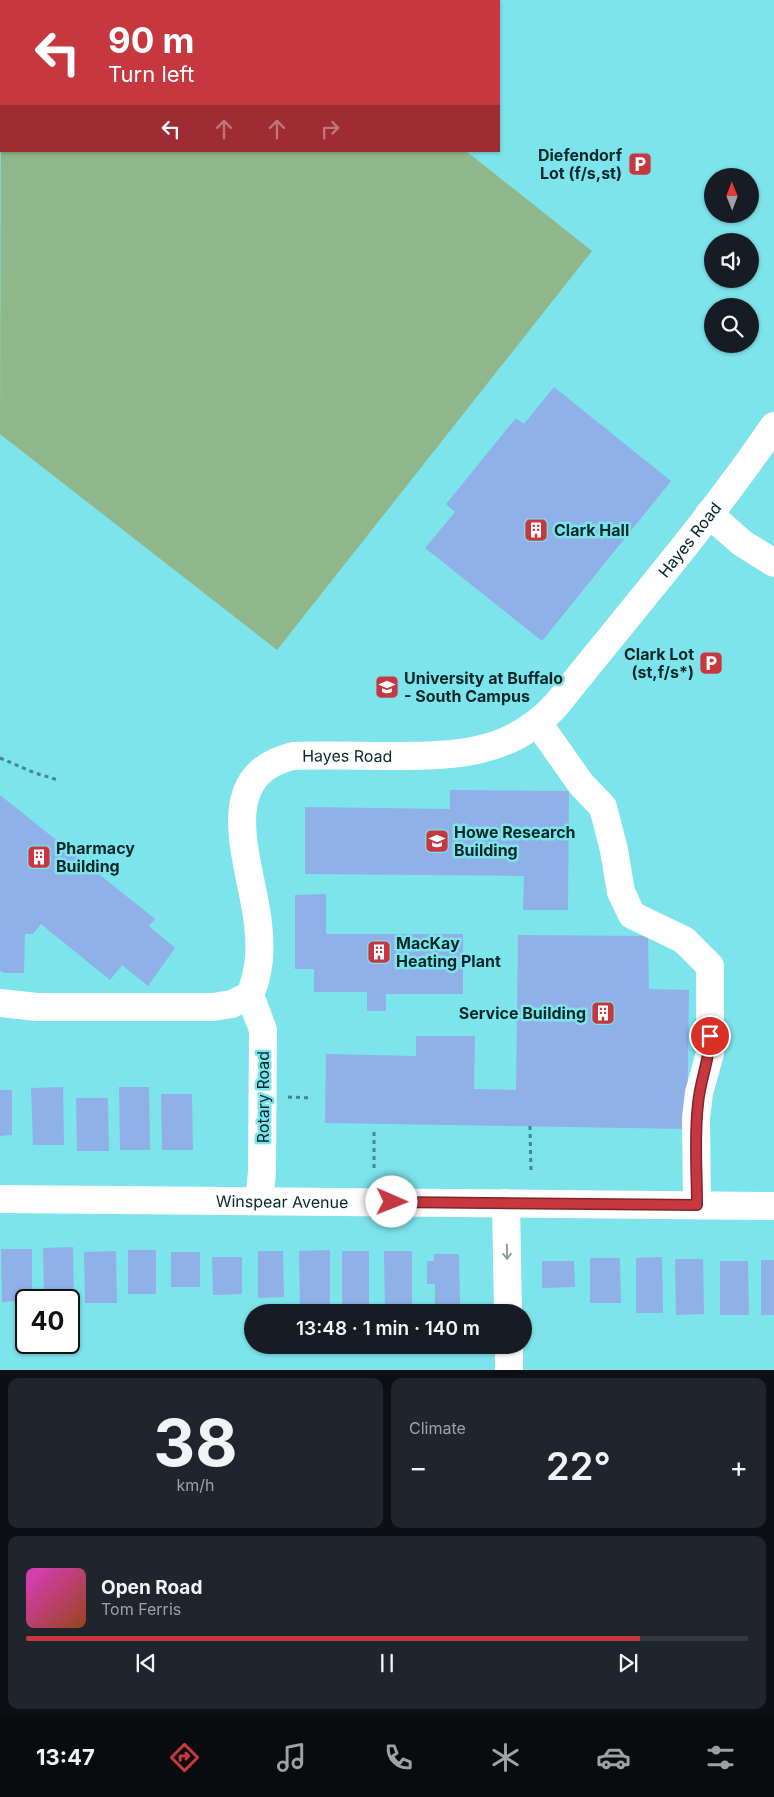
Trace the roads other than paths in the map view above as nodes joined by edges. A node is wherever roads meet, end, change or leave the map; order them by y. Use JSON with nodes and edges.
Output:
{"nodes":[{"id":1,"x":774,"y":426,"type":"edge"},
{"id":2,"x":709,"y":514,"type":"junction"},
{"id":3,"x":774,"y":563,"type":"edge"},
{"id":4,"x":538,"y":723,"type":"junction"},
{"id":5,"x":250,"y":995,"type":"junction"},
{"id":6,"x":0,"y":1003,"type":"edge"},
{"id":7,"x":0,"y":1199,"type":"edge"},
{"id":8,"x":259,"y":1201,"type":"junction"},
{"id":9,"x":506,"y":1203,"type":"junction"},
{"id":10,"x":697,"y":1205,"type":"junction"},
{"id":11,"x":774,"y":1206,"type":"edge"},
{"id":12,"x":508,"y":1304,"type":"edge"},
{"id":13,"x":508,"y":1354,"type":"edge"},
{"id":14,"x":509,"y":1370,"type":"edge"}],
"edges":[{"from":1,"to":2,"type":"street","name":"Hayes Road"},
{"from":2,"to":3,"type":"street"},
{"from":2,"to":4,"type":"street","name":"Hayes Road"},
{"from":4,"to":5,"type":"street","name":"Hayes Road"},
{"from":4,"to":10,"type":"street"},
{"from":5,"to":6,"type":"street"},
{"from":5,"to":8,"type":"street","name":"Rotary Road"},
{"from":7,"to":8,"type":"street","name":"Winspear Avenue"},
{"from":8,"to":9,"type":"street","name":"Winspear Avenue"},
{"from":9,"to":10,"type":"street","name":"Winspear Avenue"},
{"from":9,"to":12,"type":"street","one_way":true},
{"from":10,"to":11,"type":"street","name":"Winspear Avenue"},
{"from":13,"to":14,"type":"street"}]}
